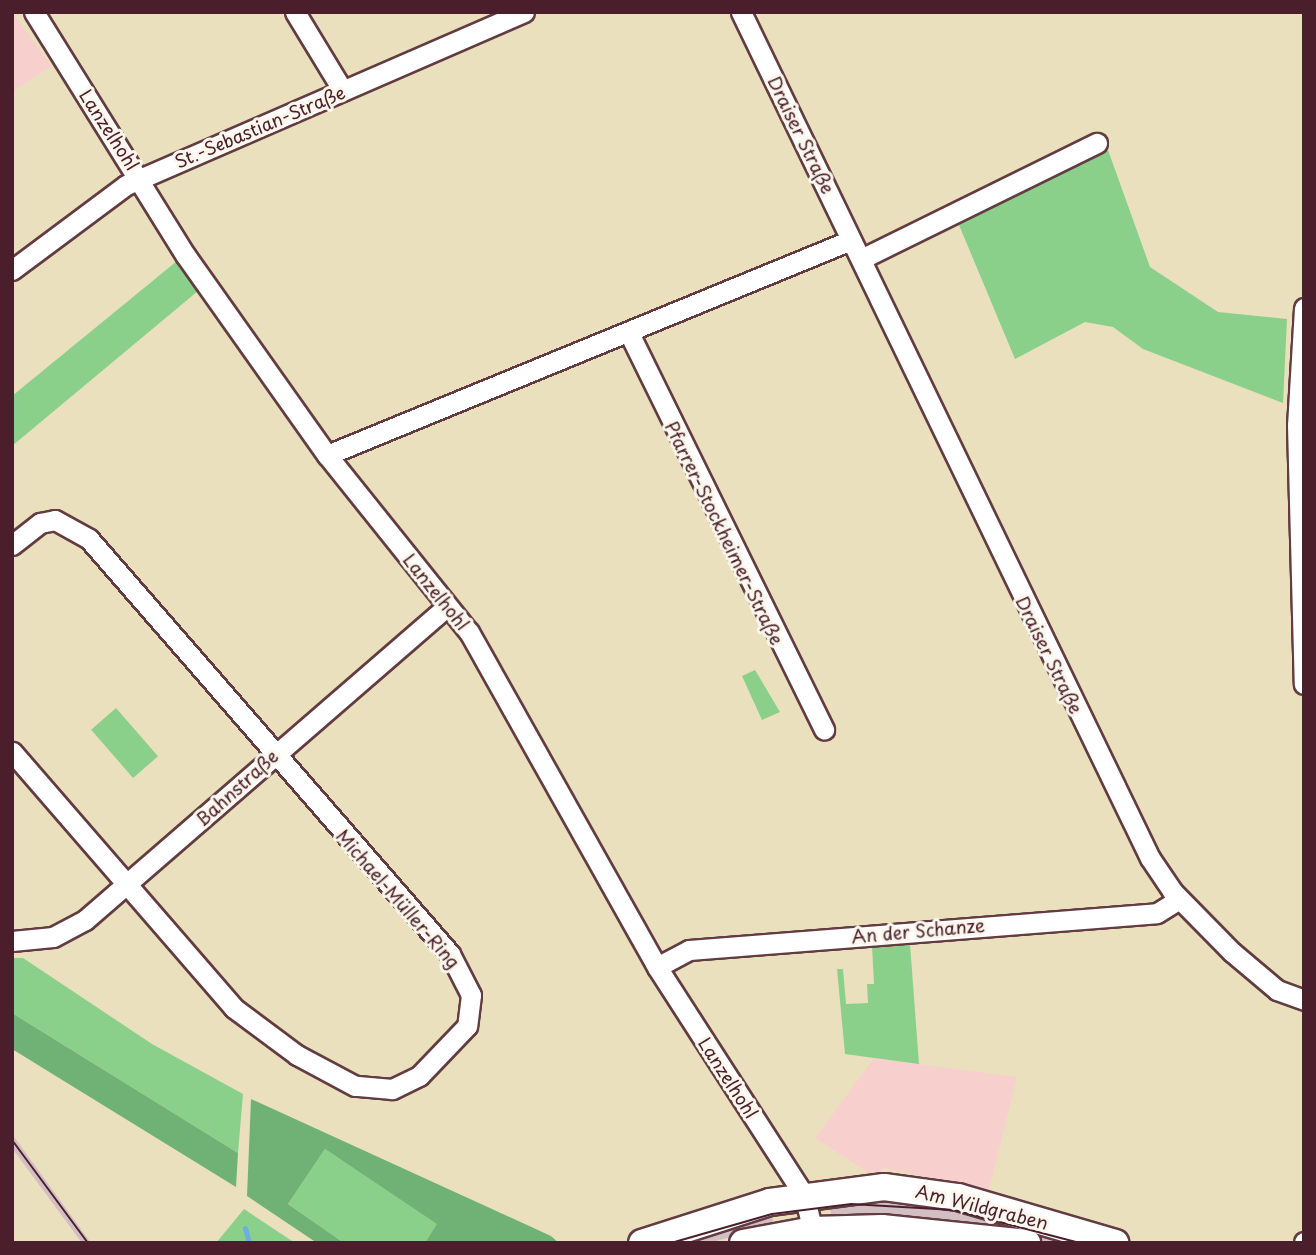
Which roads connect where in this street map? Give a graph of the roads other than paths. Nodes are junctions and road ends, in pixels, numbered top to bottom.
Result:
1 (34, 12) edge
2 (295, 12) edge
3 (741, 12) edge
4 (520, 13) edge
5 (343, 92) junction
6 (1097, 143) dead end
7 (140, 178) junction
8 (852, 240) junction
9 (861, 258) junction
10 (12, 270) edge
11 (1304, 307) edge
12 (629, 332) junction
13 (327, 454) junction
14 (12, 545) edge
15 (447, 606) junction
16 (1304, 684) edge
17 (824, 730) dead end
18 (12, 752) edge
19 (273, 756) junction
20 (130, 884) junction
21 (1179, 899) junction
22 (12, 941) edge
23 (657, 967) junction
24 (1304, 1000) edge
25 (804, 1195) junction
26 (813, 1230) junction
27 (642, 1243) edge
28 (743, 1243) edge
29 (1027, 1243) edge
30 (1115, 1243) edge

1 - 7 street, Lanzelhohl
2 - 5 street
3 - 8 street, Draiser Straße
4 - 5 street, St.-Sebastian-Straße
5 - 7 street, St.-Sebastian-Straße
6 - 9 street
7 - 10 street, St.-Sebastian-Straße
7 - 13 street, Lanzelhohl
8 - 9 street, Draiser Straße
8 - 12 street
9 - 21 street, Draiser Straße
11 - 16 street
12 - 13 street
12 - 17 street, Pfarrer-Stockheimer-Straße
13 - 15 street, Lanzelhohl
14 - 19 street, Michael-Müller-Ring
15 - 19 street, Bahnstraße
15 - 23 street, Lanzelhohl
18 - 20 street, Michael-Müller-Ring
19 - 20 street, Bahnstraße
19 - 20 street, Michael-Müller-Ring
20 - 22 street, Bahnstraße
21 - 23 street, An der Schanze
21 - 24 street, Draiser Straße
23 - 25 street, Lanzelhohl
25 - 26 street
25 - 27 street, Am Wildgraben
25 - 30 street, Am Wildgraben
26 - 28 street, Am Wildgraben
26 - 29 street, Am Wildgraben

